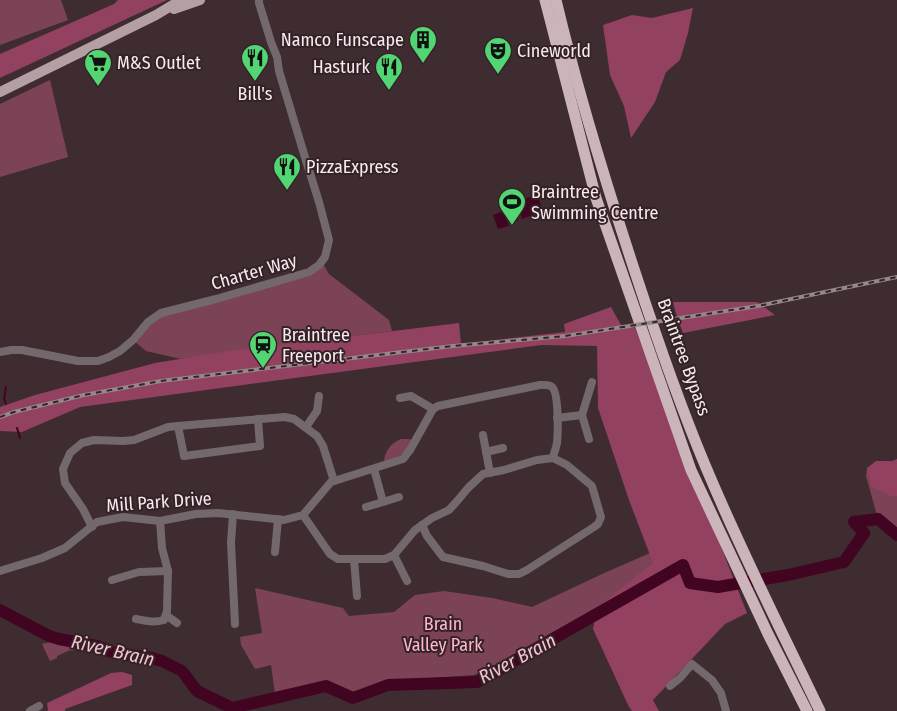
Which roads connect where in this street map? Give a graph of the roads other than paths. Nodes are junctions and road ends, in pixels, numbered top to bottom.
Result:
1 (181, 0) edge
2 (200, 0) edge
3 (544, 0) edge
4 (556, 0) edge
5 (258, 1) edge
6 (156, 15) junction
7 (0, 92) edge
8 (0, 352) edge
9 (592, 382) dead end
10 (319, 396) dead end
11 (400, 398) dead end
12 (433, 409) junction
13 (582, 415) junction
14 (557, 418) junction
15 (258, 419) junction
16 (178, 426) junction
17 (306, 427) junction
18 (483, 435) dead end
19 (589, 439) dead end
20 (503, 448) dead end
21 (486, 452) junction
22 (553, 458) junction
23 (374, 469) junction
24 (490, 473) junction
25 (334, 481) junction
26 (399, 497) dead end
27 (383, 502) junction
28 (366, 507) dead end
29 (233, 514) junction
30 (303, 515) junction
31 (278, 519) junction
32 (160, 521) junction
33 (422, 525) junction
34 (92, 527) junction
35 (275, 552) dead end
36 (394, 555) junction
37 (354, 559) junction
38 (0, 571) edge
39 (168, 571) junction
40 (112, 580) dead end
41 (407, 581) dead end
42 (357, 596) dead end
43 (166, 615) junction
44 (136, 619) dead end
45 (177, 623) dead end
46 (235, 624) dead end
47 (670, 686) dead end
48 (40, 706) dead end
49 (30, 711) edge
50 (726, 711) edge
51 (807, 711) edge
52 (820, 711) edge

1 - 6 main road
2 - 6 main road
3 - 51 highway, Braintree Bypass
4 - 52 highway, Braintree Bypass
5 - 8 street, Charter Way
6 - 7 main road
9 - 13 street
10 - 17 street
11 - 12 street
12 - 14 street
12 - 23 street
13 - 14 street
13 - 19 street
14 - 22 street
15 - 16 street
15 - 16 street
15 - 17 street
16 - 34 street
17 - 25 street
18 - 21 street
20 - 21 street
21 - 24 street
22 - 24 street
22 - 33 street
23 - 25 street
23 - 27 street
24 - 33 street
25 - 30 street
26 - 27 street
27 - 28 street
29 - 31 street, Mill Park Drive
29 - 32 street, Mill Park Drive
29 - 46 street
30 - 31 street, Mill Park Drive
30 - 37 street
31 - 35 street
32 - 34 street, Mill Park Drive
32 - 39 street
33 - 36 street
34 - 38 street, Mill Park Drive
36 - 37 street
36 - 41 street
37 - 42 street
39 - 40 street
39 - 43 street
43 - 44 street
43 - 45 street
47 - 50 street
48 - 49 street

